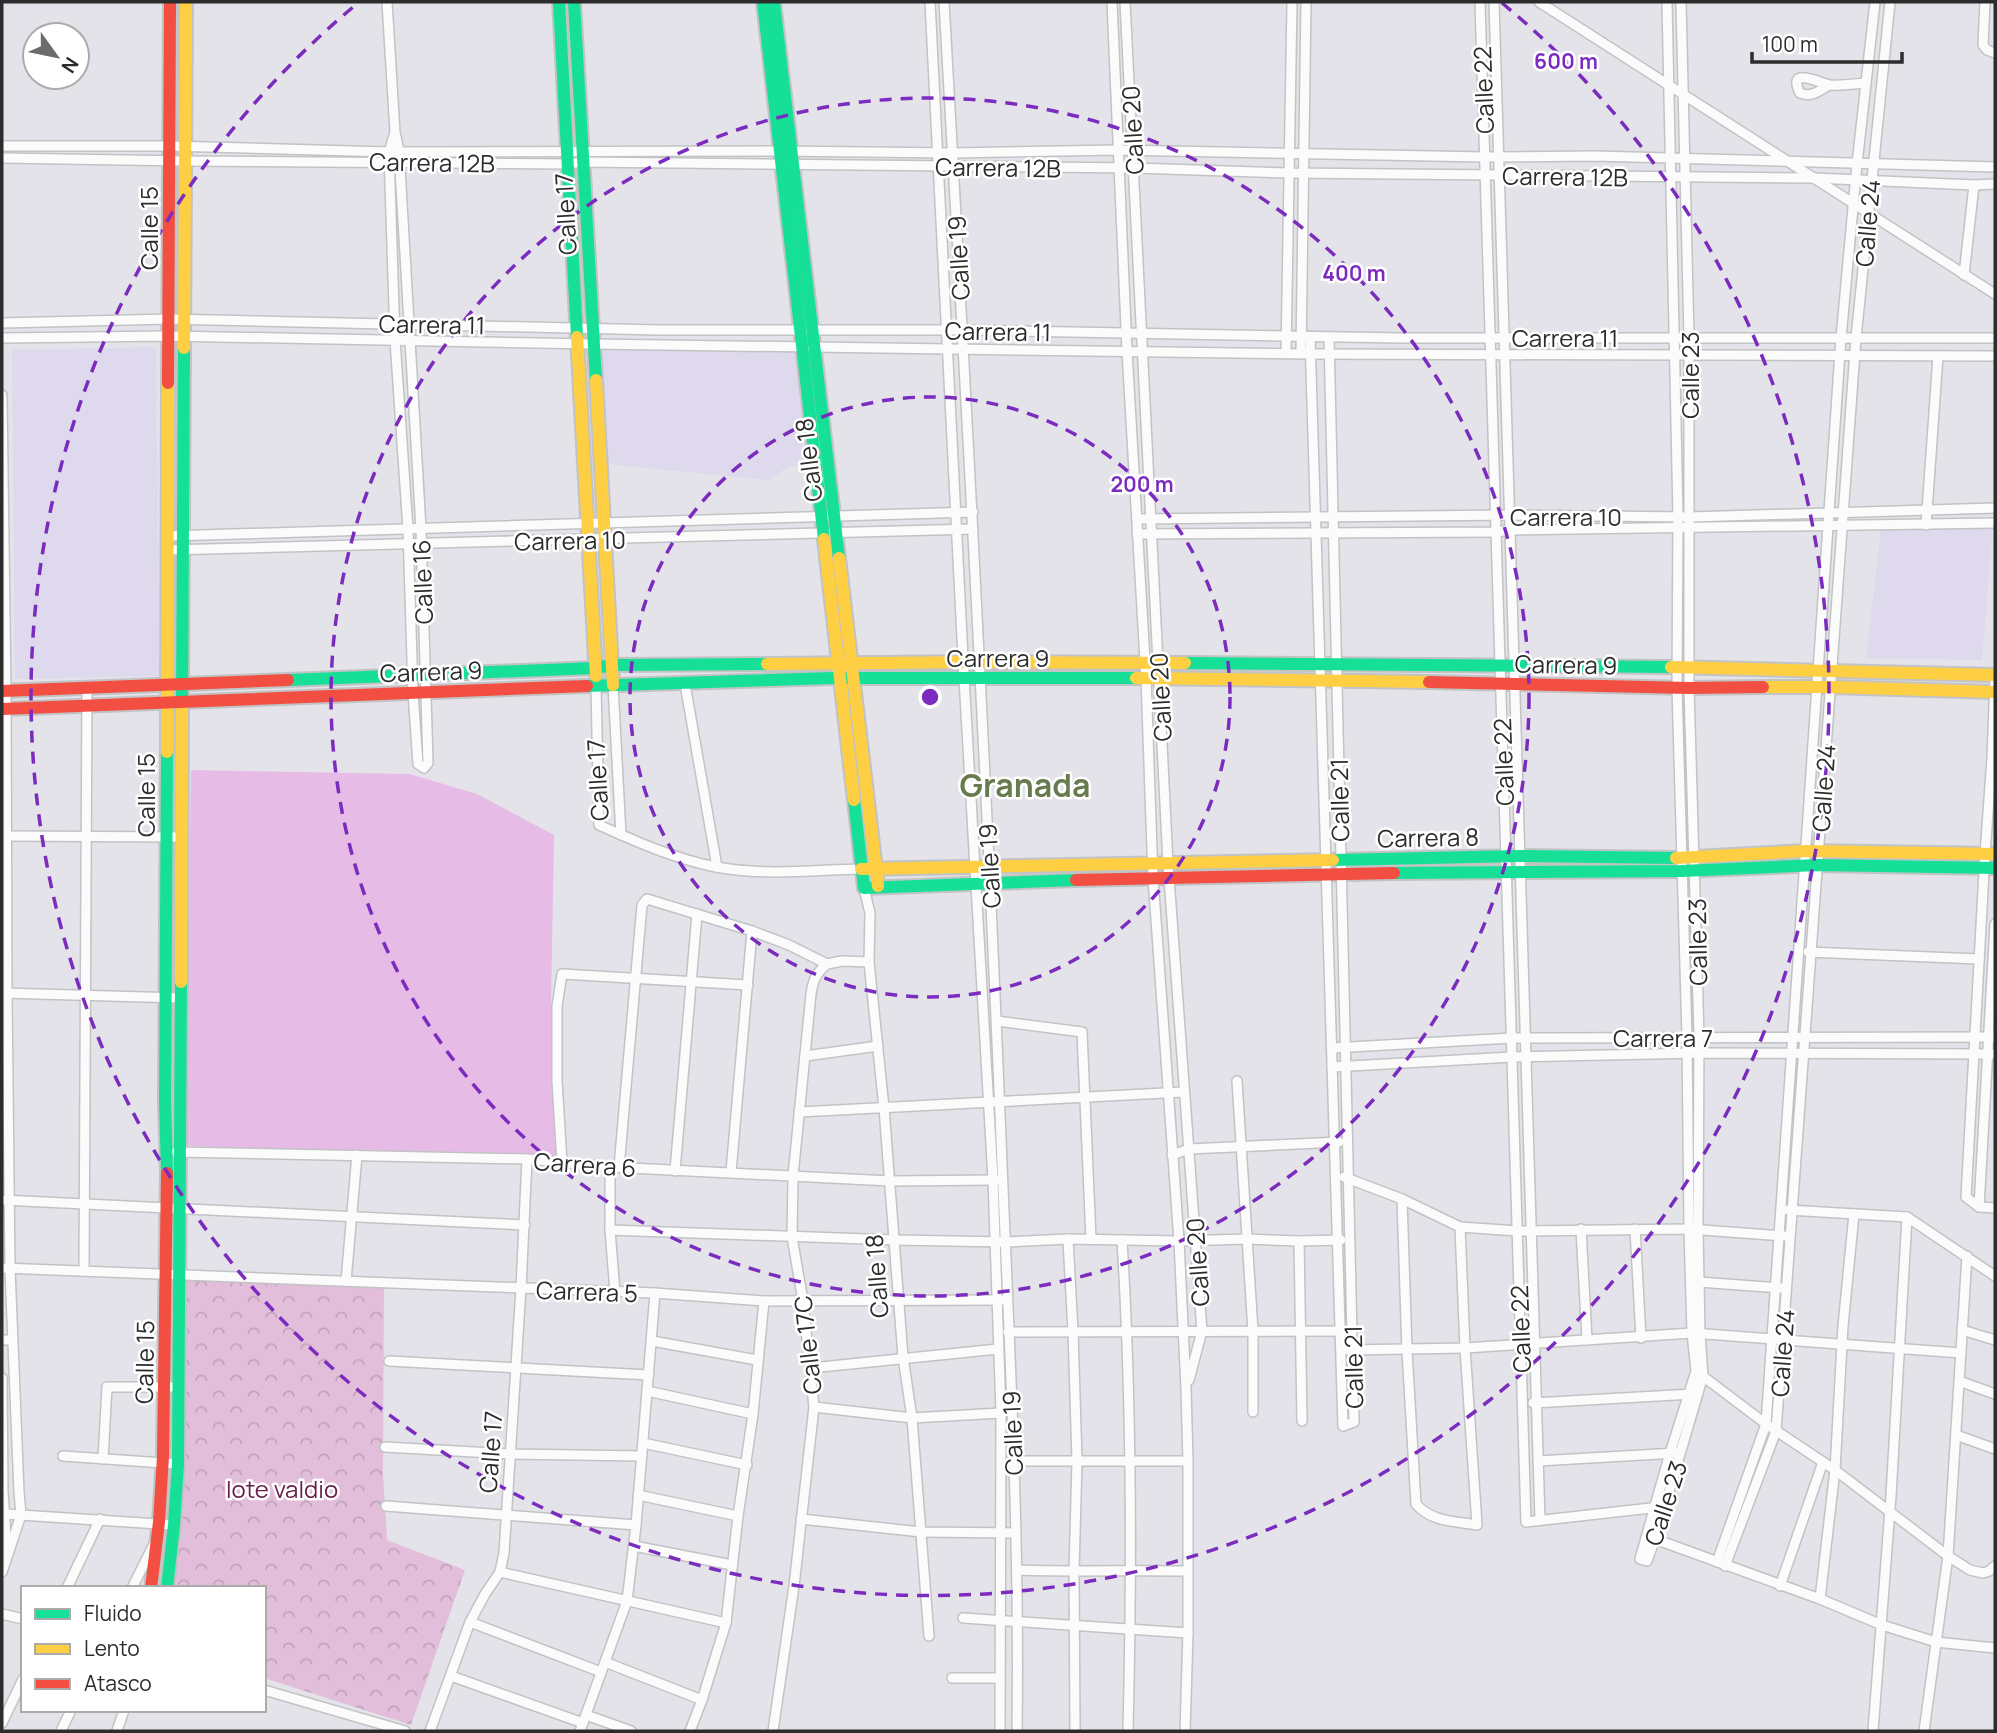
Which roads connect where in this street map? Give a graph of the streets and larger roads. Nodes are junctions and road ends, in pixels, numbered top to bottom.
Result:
1 (170, 2) edge
2 (186, 2) edge
3 (387, 2) edge
4 (559, 2) edge
5 (574, 2) edge
6 (763, 2) edge
7 (774, 2) edge
8 (930, 2) edge
9 (944, 2) edge
10 (1112, 2) edge
11 (1125, 2) edge
12 (1292, 2) edge
13 (1306, 2) edge
14 (1480, 2) edge
15 (1494, 2) edge
16 (1539, 2) edge
17 (1667, 2) edge
18 (1681, 2) edge
19 (1875, 2) edge
20 (1890, 2) edge
21 (1985, 2) edge
22 (1995, 53) edge
23 (948, 83) junction
24 (1866, 83) junction
25 (935, 85) junction
26 (1669, 85) junction
27 (1829, 85) dead end
28 (1684, 93) junction
29 (2, 146) edge
30 (169, 146) junction
31 (185, 147) junction
32 (1118, 150) junction
33 (1133, 151) junction
34 (938, 152) junction
35 (952, 153) junction
36 (1304, 153) junction
37 (1289, 154) junction
38 (583, 156) junction
39 (1499, 156) junction
40 (1595, 156) junction
41 (394, 157) junction
42 (1485, 157) junction
43 (2, 158) edge
44 (568, 158) junction
45 (787, 158) junction
46 (1685, 158) junction
47 (1670, 159) junction
48 (169, 161) junction
49 (185, 161) junction
50 (1790, 163) junction
51 (1857, 163) junction
52 (1873, 164) junction
53 (939, 166) junction
54 (953, 166) junction
55 (1995, 167) edge
56 (1134, 168) junction
57 (1119, 169) junction
58 (1289, 173) junction
59 (1303, 173) junction
60 (1485, 174) junction
61 (1499, 175) junction
62 (1594, 176) junction
63 (1686, 176) junction
64 (1671, 177) junction
65 (1814, 178) junction
66 (1856, 180) junction
67 (1872, 180) junction
68 (1995, 184) edge
69 (1974, 185) junction
70 (1854, 203) junction
71 (956, 211) junction
72 (941, 213) junction
73 (1868, 213) junction
74 (1965, 275) junction
75 (1995, 294) edge
76 (169, 319) junction
77 (184, 319) junction
78 (2, 323) edge
79 (395, 324) junction
80 (410, 324) junction
81 (577, 327) junction
82 (592, 327) junction
83 (659, 330) junction
84 (806, 330) junction
85 (947, 330) junction
86 (962, 330) junction
87 (1127, 333) junction
88 (1143, 333) junction
89 (1254, 335) junction
90 (1286, 335) junction
91 (168, 336) junction
92 (184, 336) junction
93 (1306, 336) junction
94 (1329, 337) junction
95 (1490, 337) junction
96 (1504, 337) junction
97 (1674, 337) junction
98 (1689, 337) junction
99 (2, 338) edge
100 (1841, 338) junction
101 (1856, 338) junction
102 (1995, 338) edge
103 (395, 340) junction
104 (411, 341) junction
105 (577, 344) junction
106 (593, 344) junction
107 (659, 345) junction
108 (802, 346) junction
109 (815, 347) junction
110 (948, 349) junction
111 (963, 349) junction
112 (1127, 351) junction
113 (1143, 351) junction
114 (1254, 352) junction
115 (1286, 353) junction
116 (1306, 353) junction
117 (1329, 354) junction
118 (1491, 355) junction
119 (1505, 355) junction
120 (1674, 355) junction
121 (1688, 355) junction
122 (1840, 356) junction
123 (1855, 356) junction
124 (1938, 356) junction
125 (1995, 356) edge
126 (2, 395) edge
127 (3, 506) edge
128 (1995, 508) edge
129 (1927, 511) junction
130 (973, 512) junction
131 (1829, 512) junction
132 (1843, 512) junction
133 (956, 513) junction
134 (900, 514) junction
135 (835, 516) junction
136 (1496, 516) junction
137 (1510, 516) junction
138 (821, 517) junction
139 (1678, 517) junction
140 (1690, 517) junction
141 (1315, 518) junction
142 (1333, 518) junction
143 (1137, 519) junction
144 (1152, 519) junction
145 (603, 523) junction
146 (1995, 523) edge
147 (587, 524) junction
148 (1926, 525) junction
149 (1828, 526) junction
150 (1842, 526) junction
151 (408, 529) junction
152 (421, 529) junction
153 (957, 529) junction
154 (973, 529) junction
155 (1678, 529) junction
156 (1689, 529) junction
157 (1510, 530) junction
158 (899, 531) junction
159 (1153, 532) junction
160 (1496, 532) junction
161 (823, 533) junction
162 (837, 533) junction
163 (1333, 533) junction
164 (1137, 534) junction
165 (1316, 534) junction
166 (167, 536) junction
167 (183, 536) junction
168 (588, 539) junction
169 (604, 539) junction
170 (409, 544) junction
171 (422, 544) junction
172 (167, 550) junction
173 (183, 550) junction
174 (837, 662) junction
175 (853, 662) junction
176 (963, 662) junction
177 (979, 662) junction
178 (1145, 664) junction
179 (612, 665) junction
180 (1159, 665) junction
181 (1320, 665) junction
182 (1336, 666) junction
183 (1500, 666) junction
184 (1514, 666) junction
185 (1683, 667) junction
186 (595, 668) junction
187 (1825, 671) junction
188 (419, 675) junction
189 (839, 678) junction
190 (854, 678) junction
191 (964, 678) junction
192 (980, 678) junction
193 (1146, 678) junction
194 (1160, 678) junction
195 (1337, 680) junction
196 (1320, 681) junction
197 (182, 684) junction
198 (685, 684) junction
199 (1501, 684) junction
200 (167, 685) junction
201 (613, 685) junction
202 (1515, 685) junction
203 (1995, 685) edge
204 (596, 686) junction
205 (87, 688) junction
206 (1683, 688) junction
207 (1824, 688) junction
208 (4, 691) edge
209 (419, 693) junction
210 (167, 702) junction
211 (182, 702) junction
212 (87, 705) junction
213 (4, 708) edge
214 (1994, 758) edge
215 (621, 835) junction
216 (4, 836) edge
217 (86, 837) junction
218 (166, 837) junction
219 (181, 838) junction
220 (1812, 851) junction
221 (1520, 856) junction
222 (1506, 857) junction
223 (1685, 861) junction
224 (1990, 861) edge
225 (1811, 865) junction
226 (717, 867) junction
227 (974, 867) junction
228 (989, 867) junction
229 (1326, 867) junction
230 (1341, 867) junction
231 (876, 868) junction
232 (862, 869) junction
233 (1169, 870) junction
234 (1695, 870) junction
235 (1153, 871) junction
236 (1520, 872) junction
237 (1507, 873) junction
238 (989, 882) junction
239 (975, 883) junction
240 (878, 886) junction
241 (864, 888) junction
242 (870, 913) junction
243 (697, 914) junction
244 (1995, 924) edge
245 (751, 931) junction
246 (1799, 951) junction
247 (1811, 952) junction
248 (1979, 959) junction
249 (869, 962) junction
250 (827, 964) junction
251 (636, 979) junction
252 (691, 982) junction
253 (748, 985) junction
254 (4, 993) edge
255 (85, 996) junction
256 (165, 998) junction
257 (180, 998) junction
258 (997, 1017) junction
259 (1699, 1036) junction
260 (1805, 1036) junction
261 (1525, 1037) junction
262 (1687, 1037) junction
263 (1793, 1037) junction
264 (1992, 1037) edge
265 (1512, 1038) junction
266 (1975, 1038) junction
267 (984, 1042) junction
268 (997, 1042) junction
269 (878, 1046) junction
270 (1332, 1048) junction
271 (1345, 1048) junction
272 (1698, 1053) junction
273 (1974, 1053) junction
274 (1687, 1054) junction
275 (1792, 1054) junction
276 (1804, 1054) junction
277 (1992, 1054) edge
278 (805, 1056) junction
279 (1512, 1057) junction
280 (1526, 1057) junction
281 (1346, 1067) junction
282 (1332, 1068) junction
283 (1237, 1081) dead end
284 (1184, 1092) junction
285 (1168, 1093) junction
286 (1086, 1098) junction
287 (988, 1103) junction
288 (999, 1103) junction
289 (884, 1108) junction
290 (799, 1112) junction
291 (1334, 1142) junction
292 (1347, 1144) junction
293 (1242, 1147) junction
294 (1189, 1149) junction
295 (174, 1152) junction
296 (357, 1155) junction
297 (1172, 1155) junction
298 (527, 1159) junction
299 (562, 1163) junction
300 (614, 1167) junction
301 (675, 1171) junction
302 (731, 1172) junction
303 (793, 1176) junction
304 (1335, 1177) junction
305 (1348, 1177) junction
306 (998, 1180) junction
307 (890, 1181) junction
308 (1402, 1199) junction
309 (6, 1201) edge
310 (85, 1205) junction
311 (1979, 1207) junction
312 (1995, 1208) edge
313 (174, 1210) junction
314 (1781, 1210) junction
315 (1792, 1210) junction
316 (1854, 1214) junction
317 (352, 1217) junction
318 (1907, 1217) junction
319 (525, 1225) junction
320 (1460, 1227) junction
321 (1581, 1229) junction
322 (1635, 1229) junction
323 (1693, 1229) junction
324 (610, 1230) junction
325 (1531, 1230) junction
326 (1517, 1231) junction
327 (1779, 1235) junction
328 (1790, 1236) junction
329 (793, 1237) junction
330 (1068, 1239) junction
331 (1091, 1239) junction
332 (1247, 1239) junction
333 (895, 1240) junction
334 (1122, 1240) junction
335 (1195, 1240) junction
336 (1337, 1240) junction
337 (1350, 1240) junction
338 (1000, 1241) junction
339 (1179, 1241) junction
340 (1299, 1241) junction
341 (1967, 1256) junction
342 (6, 1268) edge
343 (84, 1271) junction
344 (173, 1275) junction
345 (1995, 1276) edge
346 (346, 1281) junction
347 (1699, 1282) junction
348 (521, 1288) junction
349 (1776, 1288) junction
350 (1786, 1289) junction
351 (615, 1292) junction
352 (655, 1293) junction
353 (899, 1300) junction
354 (997, 1300) junction
355 (1008, 1300) junction
356 (764, 1301) junction
357 (803, 1301) junction
358 (1962, 1330) junction
359 (1182, 1331) junction
360 (1202, 1331) junction
361 (1253, 1331) junction
362 (1301, 1331) junction
363 (1340, 1331) junction
364 (1352, 1331) junction
365 (1008, 1332) junction
366 (1073, 1332) junction
367 (1128, 1332) junction
368 (1696, 1334) junction
369 (1642, 1338) junction
370 (1772, 1339) junction
371 (2, 1340) edge
372 (13, 1340) junction
373 (1587, 1340) junction
374 (1783, 1340) junction
375 (1995, 1340) edge
376 (652, 1341) junction
377 (1535, 1344) junction
378 (1521, 1345) junction
379 (1843, 1345) junction
380 (1465, 1348) junction
381 (998, 1349) junction
382 (1900, 1349) junction
383 (1352, 1350) junction
384 (1407, 1350) junction
385 (1341, 1351) junction
386 (1961, 1353) junction
387 (903, 1357) junction
388 (757, 1360) junction
389 (389, 1361) dead end
390 (811, 1368) junction
391 (517, 1369) junction
392 (1700, 1374) junction
393 (649, 1375) junction
394 (2, 1378) edge
395 (1959, 1381) junction
396 (172, 1387) junction
397 (1186, 1389) junction
398 (647, 1391) junction
399 (1694, 1394) junction
400 (1995, 1394) edge
401 (1536, 1403) junction
402 (1523, 1404) junction
403 (814, 1407) junction
404 (1253, 1412) dead end
405 (1001, 1413) junction
406 (753, 1414) junction
407 (912, 1418) junction
408 (1302, 1421) dead end
409 (1766, 1424) junction
410 (1776, 1431) junction
411 (1956, 1435) junction
412 (643, 1443) junction
413 (385, 1447) dead end
414 (1995, 1449) edge
415 (1670, 1453) junction
416 (1681, 1453) junction
417 (510, 1454) junction
418 (63, 1456) dead end
419 (642, 1456) junction
420 (103, 1459) junction
421 (1013, 1461) junction
422 (1077, 1461) junction
423 (1129, 1461) junction
424 (1188, 1461) junction
425 (1538, 1461) junction
426 (1823, 1462) junction
427 (162, 1463) junction
428 (178, 1464) junction
429 (747, 1465) junction
430 (1835, 1470) junction
431 (2, 1492) edge
432 (19, 1492) junction
433 (638, 1495) junction
434 (386, 1506) dead end
435 (1660, 1507) junction
436 (1888, 1510) junction
437 (5, 1514) junction
438 (21, 1515) junction
439 (507, 1515) junction
440 (738, 1516) junction
441 (100, 1519) junction
442 (801, 1519) junction
443 (1540, 1520) junction
444 (174, 1525) junction
445 (636, 1525) junction
446 (159, 1529) junction
447 (921, 1532) junction
448 (1000, 1533) junction
449 (1016, 1533) junction
450 (634, 1546) junction
451 (1948, 1556) junction
452 (8, 1558) junction
453 (1721, 1564) junction
454 (732, 1565) junction
455 (1995, 1566) edge
456 (1018, 1570) junction
457 (1130, 1570) junction
458 (1187, 1571) junction
459 (2, 1572) edge
460 (500, 1572) junction
461 (1074, 1572) junction
462 (68, 1586) edge
463 (133, 1586) edge
464 (151, 1586) edge
465 (167, 1586) edge
466 (1780, 1586) junction
467 (1820, 1600) junction
468 (627, 1601) junction
469 (2, 1614) edge
470 (21, 1619) edge
471 (962, 1619) dead end
472 (1000, 1621) junction
473 (470, 1622) junction
474 (1019, 1622) junction
475 (726, 1623) junction
476 (1882, 1625) junction
477 (1075, 1626) junction
478 (1131, 1629) junction
479 (1188, 1633) junction
480 (929, 1636) dead end
481 (1936, 1642) junction
482 (1995, 1648) edge
483 (605, 1662) junction
484 (601, 1672) junction
485 (450, 1676) junction
486 (952, 1678) dead end
487 (1000, 1678) junction
488 (21, 1683) edge
489 (266, 1691) edge
490 (702, 1700) junction
491 (70, 1712) edge
492 (123, 1712) edge
493 (2, 1723) edge
494 (583, 1723) edge
495 (61, 1731) edge
496 (117, 1731) edge
497 (405, 1731) edge
498 (430, 1731) edge
499 (631, 1731) edge
500 (690, 1731) edge
501 (774, 1731) edge
502 (1000, 1731) edge
503 (1017, 1731) edge
504 (1074, 1731) edge
505 (1128, 1731) edge
506 (1185, 1731) edge
507 (1873, 1731) edge
508 (1924, 1731) edge

1 - 30 street, Calle 15
2 - 31 street, Calle 15
3 - 41 street, Calle 16
4 - 44 street, Calle 17
5 - 38 street, Calle 17
6 - 45 street, Calle 18
7 - 45 street, Calle 18
8 - 25 street, Calle 19
9 - 23 street, Calle 19
10 - 32 street, Calle 20
11 - 33 street, Calle 20
12 - 37 street
13 - 36 street, Calle 21
14 - 42 street, Calle 22
15 - 39 street, Calle 22
16 - 26 street
17 - 26 street, Calle 23
18 - 28 street, Calle 23
19 - 24 street, Calle 24
20 - 52 street, Calle 24
21 - 22 street
23 - 25 street
23 - 35 street, Calle 19
24 - 27 street
24 - 51 street, Calle 24
25 - 34 street, Calle 19
26 - 28 street
26 - 47 street, Calle 23
28 - 46 street, Calle 23
28 - 50 street
29 - 30 street, Carrera 12B
30 - 31 street, Carrera 12B
30 - 48 street, Calle 15
31 - 41 street, Carrera 12B
31 - 49 street, Calle 15
32 - 33 street, Carrera 12B
32 - 35 street, Carrera 12B
32 - 57 street, Calle 20
33 - 37 street, Carrera 12B
33 - 56 street, Calle 20
34 - 35 street, Carrera 12B
34 - 45 street, Carrera 12B
34 - 53 street, Calle 19
35 - 54 street, Calle 19
36 - 37 street, Carrera 12B
36 - 42 street, Carrera 12B
36 - 59 street, Calle 21
37 - 58 street
38 - 44 street, Carrera 12B
38 - 45 street, Carrera 12B
38 - 82 street, Calle 17
39 - 40 street, Carrera 12B
39 - 42 street, Carrera 12B
39 - 61 street, Calle 22
40 - 47 street, Carrera 12B
40 - 62 street
41 - 44 street, Carrera 12B
41 - 49 street, Carrera 12B
41 - 79 street, Calle 16
41 - 80 street, Calle 16
42 - 60 street, Calle 22
43 - 48 street, Carrera 12B
44 - 81 street, Calle 17
45 - 53 street, Carrera 12B
45 - 84 street, Calle 18
46 - 47 street, Carrera 12B
46 - 50 street, Carrera 12B
46 - 63 street, Calle 23
47 - 64 street, Calle 23
48 - 49 street, Carrera 12B
48 - 76 street, Calle 15
49 - 77 street, Calle 15
50 - 51 street, Carrera 12B
50 - 65 street
51 - 52 street, Carrera 12B
51 - 66 street, Calle 24
52 - 55 street, Carrera 12B
52 - 67 street, Calle 24
53 - 54 street, Carrera 12B
53 - 72 street, Calle 19
54 - 57 street, Carrera 12B
54 - 71 street, Calle 19
56 - 57 street, Carrera 12B
56 - 58 street, Carrera 12B
56 - 88 street, Calle 20
57 - 87 street, Calle 20
58 - 59 street, Carrera 12B
58 - 90 street
59 - 60 street, Carrera 12B
59 - 93 street, Calle 21
60 - 61 street, Carrera 12B
60 - 95 street, Calle 22
61 - 62 street, Carrera 12B
61 - 96 street, Calle 22
62 - 64 street, Carrera 12B
63 - 64 street, Carrera 12B
63 - 65 street, Carrera 12B
63 - 98 street, Calle 23
64 - 97 street, Calle 23
65 - 66 street, Carrera 12B
65 - 70 street
66 - 67 street, Carrera 12B
66 - 70 street, Calle 24
67 - 69 street, Carrera 12B
67 - 73 street, Calle 24
68 - 69 street, Carrera 12B
69 - 74 street
70 - 73 street
70 - 100 street, Calle 24
71 - 72 street
71 - 86 street, Calle 19
72 - 85 street, Calle 19
73 - 74 street
73 - 101 street, Calle 24
74 - 75 street
76 - 77 street, Carrera 11
76 - 78 street, Carrera 11
76 - 91 street, Calle 15
77 - 79 street, Carrera 11
77 - 92 street, Calle 15
79 - 80 street, Carrera 11
79 - 103 street, Calle 16
80 - 81 street, Carrera 11
80 - 104 street, Calle 16
81 - 82 street, Carrera 11
81 - 105 street, Calle 17
82 - 83 street, Carrera 11
82 - 106 street, Calle 17
83 - 84 street, Carrera 11
83 - 107 street
84 - 85 street, Carrera 11
84 - 108 street, Calle 18
84 - 109 street, Calle 18
85 - 86 street, Carrera 11
85 - 110 street, Calle 19
86 - 87 street, Carrera 11
86 - 111 street, Calle 19
87 - 88 street, Carrera 11
87 - 112 street, Calle 20
88 - 89 street, Carrera 11
88 - 113 street, Calle 20
89 - 90 street, Carrera 11
89 - 114 street
90 - 93 street, Carrera 11
90 - 115 street
91 - 92 street, Carrera 11
91 - 99 street, Carrera 11
91 - 166 street, Calle 15
92 - 103 street, Carrera 11
92 - 167 street, Calle 15
93 - 94 street, Carrera 11
93 - 116 street, Calle 21
94 - 95 street, Carrera 11
94 - 117 street, Calle 21
95 - 96 street, Carrera 11
95 - 118 street, Calle 22
96 - 97 street, Carrera 11
96 - 119 street, Calle 22
97 - 98 street, Carrera 11
97 - 120 street, Calle 23
98 - 100 street, Carrera 11
98 - 121 street, Calle 23
100 - 101 street, Carrera 11
100 - 122 street, Calle 24
101 - 102 street, Carrera 11
101 - 123 street, Calle 24
103 - 104 street, Carrera 11
103 - 151 street, Calle 16
104 - 105 street, Carrera 11
104 - 152 street, Calle 16
105 - 106 street, Carrera 11
105 - 147 street, Calle 17
106 - 107 street, Carrera 11
106 - 145 street, Calle 17
107 - 108 street, Carrera 11
108 - 109 street, Carrera 11
108 - 138 street, Calle 18
109 - 110 street, Carrera 11
109 - 135 street, Calle 18
110 - 111 street, Carrera 11
110 - 133 street, Calle 19
111 - 112 street, Carrera 11
111 - 130 street, Calle 19
112 - 113 street, Carrera 11
112 - 143 street, Calle 20
113 - 114 street, Carrera 11
113 - 144 street, Calle 20
114 - 115 street, Carrera 11
115 - 116 street, Carrera 11
116 - 117 street, Carrera 11
116 - 141 street, Calle 21
117 - 118 street, Carrera 11
117 - 142 street, Calle 21
118 - 119 street, Carrera 11
118 - 136 street, Calle 22
119 - 120 street, Carrera 11
119 - 137 street, Calle 22
120 - 121 street, Carrera 11
120 - 139 street, Calle 23
121 - 122 street, Carrera 11
121 - 140 street, Calle 23
122 - 123 street, Carrera 11
122 - 131 street, Calle 24
123 - 124 street, Carrera 11
123 - 132 street, Calle 24
124 - 125 street, Carrera 11
124 - 129 street
126 - 127 street
127 - 208 street
128 - 129 street, Carrera 10
129 - 132 street, Carrera 10
129 - 148 street
130 - 133 street, Carrera 10
130 - 154 street, Calle 19
131 - 132 street, Carrera 10
131 - 140 street, Carrera 10
131 - 149 street, Calle 24
132 - 150 street, Calle 24
133 - 134 street, Carrera 10
133 - 153 street, Calle 19
134 - 135 street, Carrera 10
134 - 158 street
135 - 138 street, Carrera 10
135 - 162 street, Calle 18
136 - 137 street, Carrera 10
136 - 142 street, Carrera 10
136 - 160 street, Calle 22
137 - 139 street, Carrera 10
137 - 157 street, Calle 22
138 - 145 street, Carrera 10
138 - 161 street, Calle 18
139 - 140 street, Carrera 10
139 - 155 street, Calle 23
140 - 156 street, Calle 23
141 - 142 street, Carrera 10
141 - 144 street, Carrera 10
141 - 165 street, Calle 21
142 - 163 street, Calle 21
143 - 144 street, Carrera 10
143 - 164 street, Calle 20
144 - 159 street, Calle 20
145 - 147 street, Carrera 10
145 - 169 street, Calle 17
146 - 148 street, Carrera 10
147 - 152 street, Carrera 10
147 - 168 street, Calle 17
148 - 150 street, Carrera 10
149 - 150 street, Carrera 10
149 - 156 street, Carrera 10
149 - 187 street, Calle 24
150 - 187 street, Calle 24
151 - 152 street, Carrera 10
151 - 167 street, Carrera 10
151 - 170 street, Calle 16
152 - 171 street, Calle 16
153 - 154 street, Carrera 10
153 - 158 street, Carrera 10
153 - 176 street, Calle 19
154 - 177 street, Calle 19
155 - 156 street, Carrera 10
155 - 157 street, Carrera 10
155 - 185 street, Calle 23
156 - 185 street, Calle 23
157 - 160 street, Carrera 10
157 - 184 street, Calle 22
158 - 162 street, Carrera 10
159 - 164 street, Carrera 10
159 - 165 street, Carrera 10
159 - 180 street, Calle 20
160 - 163 street, Carrera 10
160 - 183 street, Calle 22
161 - 162 street, Carrera 10
161 - 169 street, Carrera 10
161 - 174 street, Calle 18
162 - 175 street, Calle 18
163 - 165 street, Carrera 10
163 - 182 street, Calle 21
164 - 178 street, Calle 20
165 - 181 street, Calle 21
166 - 167 street, Carrera 10
166 - 172 street, Calle 15
167 - 173 street, Calle 15
168 - 169 street, Carrera 10
168 - 171 street, Carrera 10
168 - 186 street, Calle 17
169 - 179 street, Calle 17
170 - 171 street, Carrera 10
170 - 173 street, Carrera 10
170 - 188 street, Calle 16
171 - 188 street, Calle 16
172 - 173 street, Carrera 10
172 - 200 street, Calle 15
173 - 197 street, Calle 15
174 - 175 street, Carrera 9
174 - 179 street, Carrera 9
174 - 189 street, Calle 18
175 - 176 street, Carrera 9
175 - 190 street, Calle 18
176 - 177 street, Carrera 9
176 - 191 street, Calle 19
177 - 178 street, Carrera 9
177 - 192 street, Calle 19
178 - 180 street, Carrera 9
178 - 193 street, Calle 20
179 - 186 street, Carrera 9
179 - 201 street, Calle 17
180 - 181 street, Carrera 9
180 - 194 street, Calle 20
181 - 182 street, Carrera 9
181 - 196 street, Calle 21
182 - 183 street, Carrera 9
182 - 195 street, Calle 21
183 - 184 street, Carrera 9
183 - 199 street, Calle 22
184 - 185 street, Carrera 9
184 - 202 street, Calle 22
185 - 187 street, Carrera 9
185 - 206 street, Calle 23
186 - 188 street, Carrera 9
186 - 204 street, Calle 17
187 - 203 street, Carrera 9
187 - 207 street, Calle 24
188 - 197 street, Carrera 9
188 - 209 street, Calle 16
189 - 190 street, Carrera 9
189 - 198 street, Carrera 9
189 - 232 street, Calle 18
190 - 191 street, Carrera 9
190 - 231 street, Calle 18
191 - 192 street, Carrera 9
191 - 227 street, Calle 19
192 - 193 street, Carrera 9
192 - 228 street, Calle 19
193 - 194 street, Carrera 9
193 - 235 street, Calle 20
194 - 196 street, Carrera 9
194 - 233 street, Calle 20
195 - 196 street, Carrera 9
195 - 199 street, Carrera 9
195 - 230 street, Calle 21
196 - 229 street, Calle 21
197 - 200 street, Carrera 9
197 - 211 street, Calle 15
198 - 201 street, Carrera 9
198 - 226 street
199 - 202 street, Carrera 9
199 - 222 street, Calle 22
200 - 205 street, Carrera 9
200 - 210 street, Calle 15
201 - 204 street, Carrera 9
201 - 215 street, Calle 17
202 - 206 street, Carrera 9
202 - 221 street, Calle 22
203 - 207 street, Carrera 9
203 - 214 street
204 - 209 street, Carrera 9
204 - 215 street, Calle 17
205 - 208 street, Carrera 9
205 - 212 street
206 - 207 street, Carrera 9
206 - 223 street, Calle 23
207 - 220 street, Calle 24
208 - 213 street
209 - 209 street, Calle 16
209 - 211 street, Carrera 9
210 - 211 street, Carrera 9
210 - 212 street, Carrera 9
210 - 218 street, Calle 15
211 - 219 street, Calle 15
212 - 213 street, Carrera 9
212 - 217 street
213 - 216 street
214 - 224 street
215 - 226 street
216 - 217 street
216 - 254 street
217 - 218 street
217 - 255 street
218 - 219 street
218 - 256 street, Calle 15
219 - 257 street, Calle 15
220 - 223 street, Carrera 8
220 - 224 street, Carrera 8
220 - 225 street, Calle 24
221 - 222 street, Carrera 8
221 - 223 street, Carrera 8
221 - 236 street, Calle 22
222 - 230 street, Carrera 8
222 - 237 street, Calle 22
223 - 234 street, Carrera 8
223 - 236 street, Carrera 8
223 - 262 street, Calle 23
224 - 225 street, Carrera 8
224 - 248 street
225 - 234 street, Carrera 8
225 - 246 street, Calle 24
225 - 247 street, Calle 24
226 - 232 street
227 - 228 street, Carrera 8
227 - 231 street, Carrera 8
227 - 239 street, Calle 19
228 - 235 street, Carrera 8
228 - 238 street, Calle 19
229 - 230 street, Carrera 8
229 - 233 street, Carrera 8
229 - 270 street, Calle 21
230 - 237 street, Carrera 8
230 - 271 street, Calle 21
231 - 232 street, Carrera 8
231 - 240 street, Calle 18
232 - 241 street, Calle 18
233 - 235 street, Carrera 8
233 - 284 street, Calle 20
234 - 259 street, Calle 23
235 - 238 street, Carrera 8
235 - 285 street, Calle 20
236 - 237 street, Carrera 8
236 - 261 street, Calle 22
237 - 265 street, Calle 22
238 - 239 street, Carrera 8
238 - 258 street, Calle 19
239 - 240 street, Carrera 8
239 - 267 street, Calle 19
240 - 241 street, Carrera 8
240 - 242 street, Calle 18
241 - 242 street, Calle 18
242 - 249 street, Calle 18
243 - 245 street
243 - 251 street
243 - 252 street
244 - 264 street
245 - 250 street
245 - 253 street
246 - 247 street
246 - 263 street, Calle 24
247 - 248 street
247 - 260 street, Calle 24
248 - 266 street
249 - 250 street
249 - 269 street, Calle 18
250 - 278 street, Calle 17C
251 - 252 street
251 - 299 street
251 - 300 street
252 - 253 street
252 - 301 street
253 - 302 street
254 - 255 street
254 - 309 street
255 - 256 street
255 - 310 street
256 - 257 street
256 - 295 street, Calle 15
257 - 295 street, Calle 15
258 - 268 street, Calle 19
258 - 286 street
259 - 262 street, Carrera 7
259 - 263 street, Carrera 7
259 - 272 street, Calle 23
260 - 263 street, Carrera 7
260 - 266 street, Carrera 7
260 - 276 street, Calle 24
261 - 262 street, Carrera 7
261 - 265 street, Carrera 7
261 - 280 street, Calle 22
262 - 274 street, Calle 23
263 - 275 street, Calle 24
264 - 266 street, Carrera 7
264 - 277 street
265 - 271 street, Carrera 7
265 - 279 street, Calle 22
266 - 273 street
267 - 268 street
267 - 287 street, Calle 19
268 - 288 street, Calle 19
269 - 278 street
269 - 289 street, Calle 18
270 - 271 street, Carrera 7
270 - 282 street, Calle 21
271 - 281 street, Calle 21
272 - 274 street, Carrera 7
272 - 275 street, Carrera 7
272 - 323 street, Calle 23
273 - 276 street, Carrera 7
273 - 277 street, Carrera 7
273 - 311 street
274 - 280 street, Carrera 7
274 - 323 street, Calle 23
275 - 276 street, Carrera 7
275 - 314 street, Calle 24
276 - 315 street, Calle 24
277 - 311 street
278 - 290 street, Calle 17C
279 - 280 street, Carrera 7
279 - 281 street, Carrera 7
279 - 326 street, Calle 22
280 - 325 street, Calle 22
281 - 282 street, Carrera 7
281 - 292 street, Calle 21
282 - 291 street, Calle 21
283 - 293 street
284 - 285 street
284 - 294 street, Calle 20
285 - 286 street
285 - 297 street, Calle 20
286 - 288 street
286 - 331 street
287 - 288 street
287 - 289 street
287 - 306 street, Calle 19
288 - 306 street, Calle 19
289 - 290 street
289 - 307 street, Calle 18
290 - 303 street, Calle 17C
291 - 292 street
291 - 293 street
291 - 304 street, Calle 21
292 - 305 street, Calle 21
293 - 294 street
293 - 332 street
294 - 297 street
294 - 335 street, Calle 20
295 - 296 street, Carrera 6
295 - 313 street, Calle 15
296 - 298 street, Carrera 6
296 - 317 street
297 - 339 street, Calle 20
298 - 299 street, Carrera 6
298 - 319 street, Calle 17
299 - 300 street, Carrera 6
300 - 301 street, Carrera 6
300 - 324 street
301 - 302 street, Carrera 6
302 - 303 street, Carrera 6
303 - 307 street, Carrera 6
303 - 329 street, Calle 17C
304 - 305 street
304 - 336 street, Calle 21
305 - 308 street
305 - 337 street, Calle 21
306 - 307 street, Carrera 6
306 - 338 street, Calle 19
307 - 333 street, Calle 18
308 - 320 street
308 - 384 street
309 - 310 street
309 - 342 street
310 - 313 street
310 - 343 street
311 - 312 street
313 - 317 street
313 - 344 street, Calle 15
314 - 315 street
314 - 327 street, Calle 24
315 - 316 street
315 - 328 street, Calle 24
316 - 318 street
316 - 379 street
317 - 319 street
317 - 346 street
318 - 341 street
318 - 382 street
319 - 348 street, Calle 17
320 - 326 street
320 - 380 street
321 - 322 street
321 - 325 street
321 - 373 street
322 - 323 street
322 - 369 street
323 - 327 street
323 - 347 street, Calle 23
323 - 368 street, Calle 23
324 - 329 street
324 - 351 street
325 - 326 street
325 - 377 street, Calle 22
326 - 378 street, Calle 22
327 - 328 street
327 - 349 street, Calle 24
328 - 350 street, Calle 24
329 - 333 street
329 - 357 street, Calle 17C
330 - 331 street
330 - 338 street
330 - 366 street
331 - 334 street
332 - 335 street
332 - 340 street
332 - 361 street
333 - 338 street
333 - 353 street, Calle 18
334 - 339 street
334 - 367 street
335 - 339 street
335 - 360 street, Calle 20
336 - 337 street
336 - 340 street
336 - 363 street, Calle 21
337 - 364 street, Calle 21
338 - 354 street, Calle 19
338 - 355 street, Calle 19
339 - 359 street, Calle 20
340 - 362 street
341 - 345 street
341 - 358 street
342 - 343 street, Carrera 5
342 - 372 street
343 - 344 street, Carrera 5
344 - 346 street, Carrera 5
344 - 396 street, Calle 15
346 - 348 street, Carrera 5
347 - 349 street
347 - 368 street, Calle 23
348 - 351 street, Carrera 5
348 - 391 street, Calle 17
349 - 350 street
349 - 370 street, Calle 24
350 - 374 street, Calle 24
351 - 352 street, Carrera 5
352 - 356 street, Carrera 5
352 - 376 street
353 - 354 street, Carrera 5
353 - 357 street, Carrera 5
353 - 387 street, Calle 18
354 - 355 street, Carrera 5
354 - 381 street, Calle 19
355 - 365 street, Calle 19
356 - 357 street, Carrera 5
356 - 388 street
357 - 390 street, Calle 17C
358 - 375 street
358 - 386 street
359 - 360 street
359 - 367 street
359 - 397 street, Calle 20
360 - 361 street
360 - 397 street, Calle 20
361 - 362 street
361 - 404 street
362 - 363 street
362 - 408 street
363 - 364 street
363 - 385 street, Calle 21
364 - 383 street, Calle 21
365 - 366 street
365 - 421 street, Calle 19
366 - 367 street
366 - 422 street
367 - 423 street
368 - 369 street
368 - 370 street
368 - 392 street, Calle 23
369 - 373 street
370 - 374 street
370 - 409 street, Calle 24
371 - 372 street
372 - 432 street
373 - 377 street
374 - 379 street
374 - 410 street, Calle 24
376 - 388 street
376 - 393 street
377 - 378 street
377 - 401 street, Calle 22
378 - 380 street
378 - 402 street, Calle 22
379 - 382 street
379 - 430 street
380 - 384 street
380 - 384 street
381 - 387 street
381 - 405 street, Calle 19
382 - 386 street
382 - 436 street
383 - 384 street
383 - 385 street
383 - 385 street, Calle 21
386 - 395 street
387 - 390 street
387 - 407 street, Calle 18
388 - 406 street
389 - 391 street
390 - 403 street, Calle 17C
391 - 393 street
391 - 417 street, Calle 17
392 - 399 street, Calle 23
392 - 409 street
393 - 398 street
394 - 431 street
395 - 400 street
395 - 411 street
396 - 420 street
396 - 427 street, Calle 15
396 - 428 street, Calle 15
397 - 424 street, Calle 20
398 - 406 street
398 - 412 street
399 - 401 street
399 - 415 street, Calle 23
399 - 416 street, Calle 23
401 - 402 street
401 - 425 street, Calle 22
402 - 443 street, Calle 22
403 - 407 street
403 - 442 street, Calle 17C
405 - 407 street
405 - 448 street, Calle 19
406 - 429 street
407 - 447 street, Calle 18
409 - 410 street
409 - 453 street, Calle 24
410 - 426 street
410 - 453 street, Calle 24
411 - 414 street
411 - 451 street
412 - 419 street
412 - 429 street
413 - 417 street
415 - 416 street
415 - 425 street
415 - 435 street, Calle 23
416 - 435 street, Calle 23
417 - 419 street
417 - 439 street, Calle 17
418 - 420 street
419 - 433 street
420 - 427 street
421 - 422 street
421 - 449 street, Calle 19
422 - 423 street
422 - 461 street
423 - 424 street
423 - 457 street
424 - 458 street, Calle 20
425 - 443 street, Calle 22
426 - 430 street
426 - 466 street
427 - 428 street
427 - 446 street, Calle 15
428 - 444 street, Calle 15
429 - 440 street
430 - 436 street
430 - 467 street
431 - 432 street
431 - 437 street
432 - 438 street
433 - 440 street
433 - 445 street
434 - 439 street
435 - 443 street
435 - 453 street, Calle 23
436 - 451 street
436 - 476 street
437 - 438 street
437 - 452 street
438 - 441 street
438 - 452 street
439 - 445 street
439 - 460 street, Calle 17
440 - 454 street
441 - 446 street
441 - 462 street
442 - 447 street
442 - 501 street, Calle 17C
444 - 446 street
444 - 465 street, Calle 15
445 - 450 street
446 - 463 street
446 - 464 street, Calle 15
447 - 448 street
447 - 480 street, Calle 18
448 - 449 street
448 - 472 street, Calle 19
449 - 456 street, Calle 19
450 - 454 street
450 - 468 street
451 - 455 street
451 - 481 street
452 - 459 street
453 - 466 street
454 - 475 street
456 - 461 street
456 - 474 street, Calle 19
457 - 458 street
457 - 461 street
457 - 478 street
458 - 479 street, Calle 20
460 - 468 street
460 - 473 street, Calle 17
461 - 477 street
466 - 467 street
467 - 476 street
468 - 475 street
468 - 483 street
469 - 470 street
471 - 472 street
472 - 474 street
472 - 487 street, Calle 19
473 - 484 street
473 - 485 street, Calle 17
474 - 477 street
474 - 503 street, Calle 19
475 - 490 street
476 - 481 street
476 - 507 street
477 - 478 street
477 - 504 street
478 - 479 street
478 - 505 street
479 - 506 street, Calle 20
481 - 482 street
481 - 508 street
483 - 484 street
483 - 490 street
484 - 494 street
485 - 494 street
485 - 498 street, Calle 17
486 - 487 street
487 - 502 street, Calle 19
488 - 493 street
489 - 497 street
490 - 500 street
491 - 495 street
492 - 496 street
494 - 499 street

